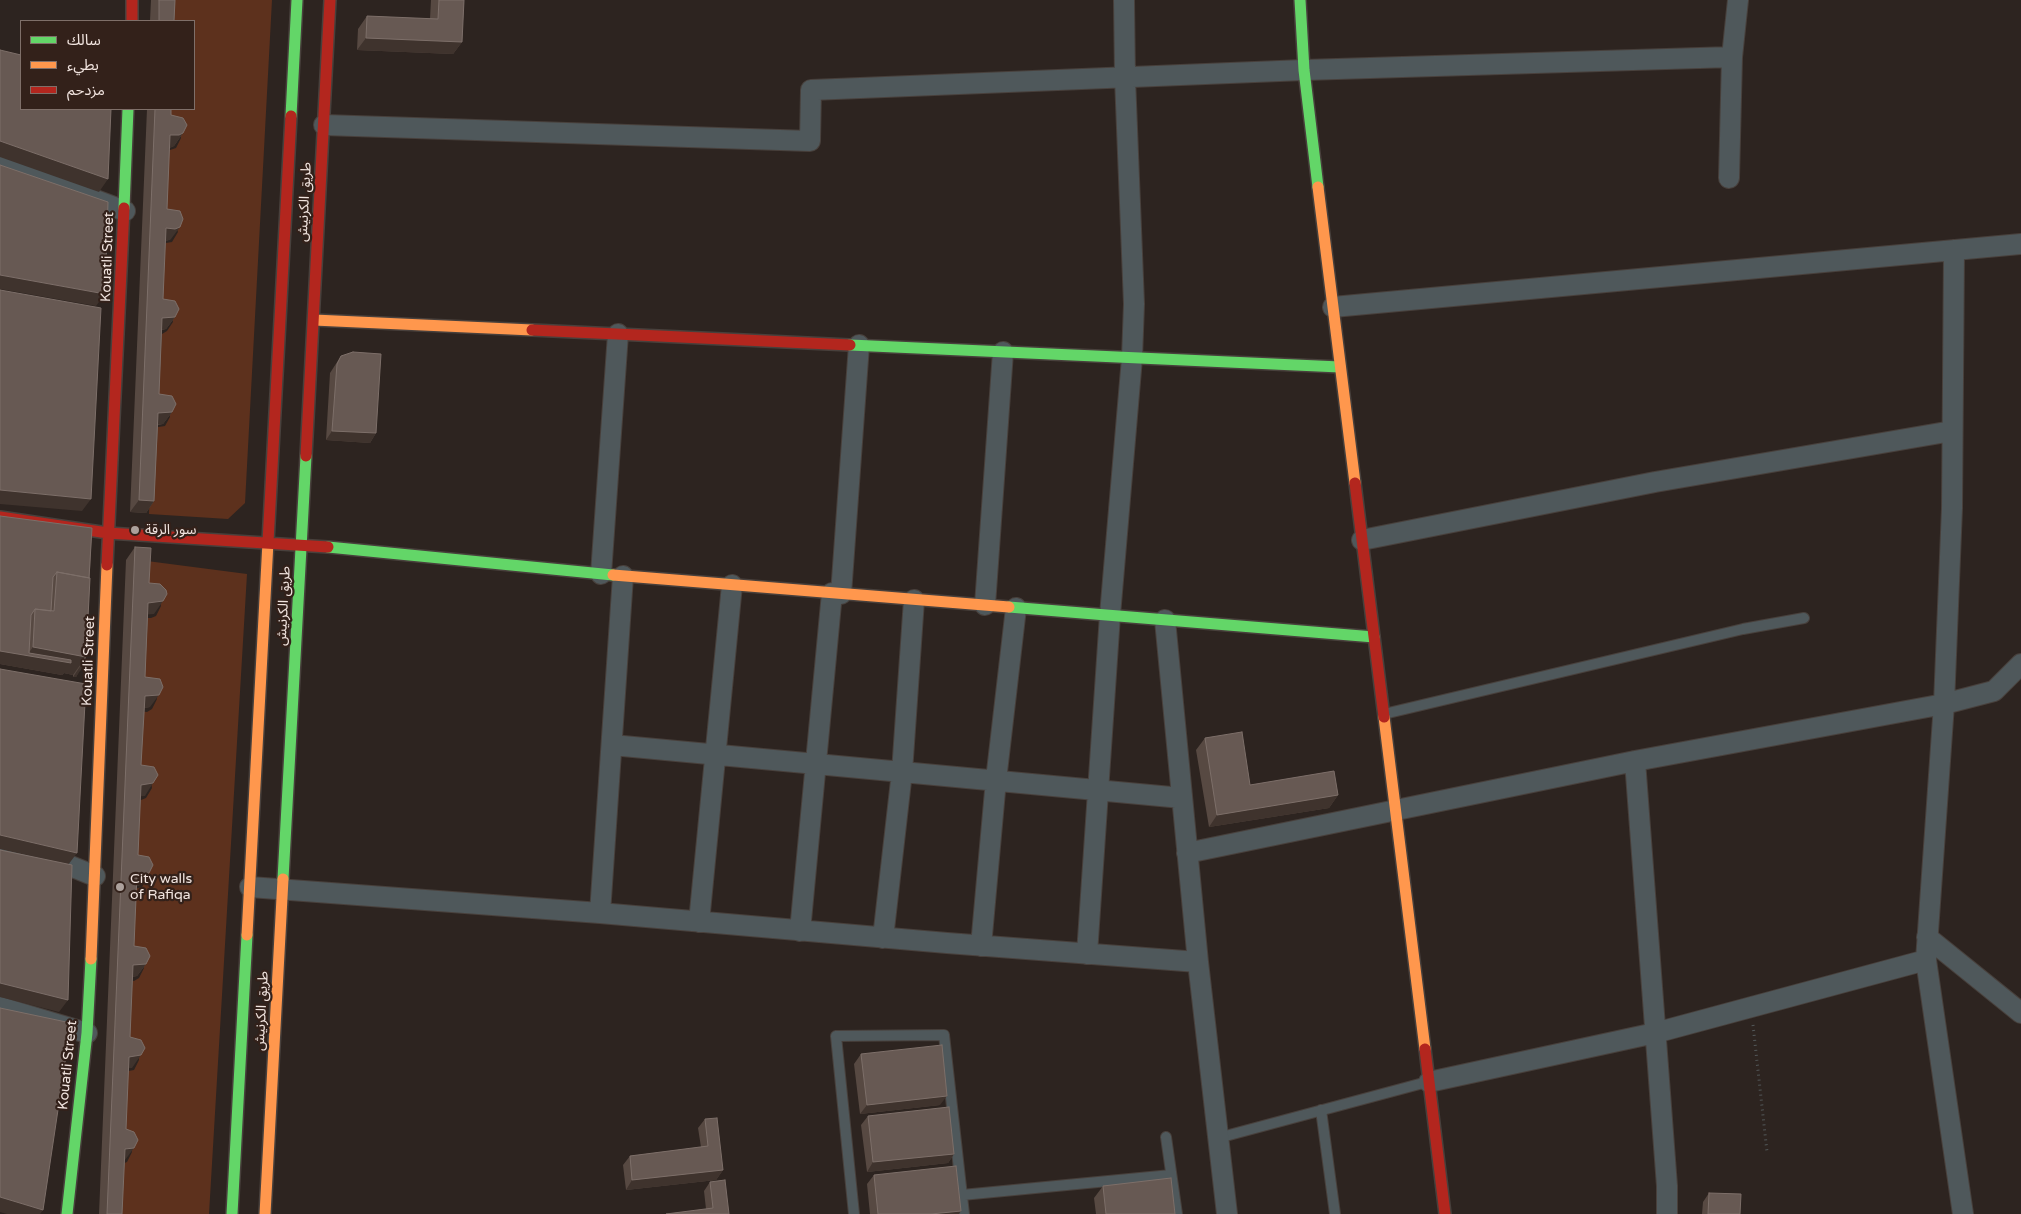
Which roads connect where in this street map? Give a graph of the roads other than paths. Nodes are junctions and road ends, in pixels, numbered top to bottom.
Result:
1 (132, 0) edge
2 (297, 0) edge
3 (330, 0) edge
4 (1124, 0) edge
5 (1300, 0) edge
6 (1738, 0) edge
7 (132, 20) edge
8 (1732, 57) junction
9 (1304, 70) junction
10 (1125, 78) junction
11 (128, 110) edge
12 (324, 125) junction
13 (0, 164) edge
14 (1729, 178) dead end
15 (124, 211) junction
16 (2021, 244) edge
17 (1954, 250) junction
18 (1333, 306) junction
19 (314, 320) junction
20 (618, 334) junction
21 (859, 345) junction
22 (1003, 352) junction
23 (1132, 358) junction
24 (1340, 367) junction
25 (1952, 430) junction
26 (0, 517) edge
27 (108, 533) junction
28 (1362, 540) junction
29 (268, 543) junction
30 (302, 545) junction
31 (601, 574) junction
32 (623, 576) junction
33 (732, 585) junction
34 (837, 593) junction
35 (914, 600) junction
36 (985, 605) junction
37 (1016, 608) junction
38 (1110, 615) junction
39 (1804, 618) dead end
40 (1165, 620) junction
41 (1374, 637) junction
42 (2021, 664) edge
43 (1944, 704) junction
44 (1383, 714) junction
45 (612, 745) junction
46 (716, 754) junction
47 (1635, 761) junction
48 (815, 763) junction
49 (902, 772) junction
50 (996, 780) junction
51 (1098, 790) junction
52 (1182, 798) junction
53 (1395, 810) junction
54 (0, 852) edge
55 (1187, 853) junction
56 (95, 876) junction
57 (250, 887) junction
58 (284, 891) junction
59 (600, 913) junction
60 (699, 922) junction
61 (800, 931) junction
62 (1927, 937) junction
63 (883, 938) junction
64 (982, 946) junction
65 (1087, 954) junction
66 (1926, 960) junction
67 (1198, 962) junction
68 (0, 1007) edge
69 (2021, 1013) edge
70 (87, 1033) junction
71 (1655, 1033) junction
72 (1428, 1082) junction
73 (1321, 1110) junction
74 (1166, 1136) dead end
75 (1218, 1138) junction
76 (1172, 1175) junction
77 (962, 1195) junction
78 (67, 1214) edge
79 (232, 1214) edge
80 (265, 1214) edge
81 (854, 1214) edge
82 (964, 1214) edge
83 (1177, 1214) edge
84 (1227, 1214) edge
85 (1335, 1214) edge
86 (1445, 1214) edge
87 (1667, 1214) edge
88 (1963, 1214) edge

1 - 7 street
2 - 29 street, طريق الكرنيش
3 - 12 street, طريق الكرنيش
4 - 10 street
5 - 9 street
6 - 8 street
8 - 9 street
8 - 14 street
9 - 10 street
9 - 18 street
10 - 12 street
10 - 23 street
11 - 15 street, Kouatli Street
12 - 19 street, طريق الكرنيش
13 - 15 street
15 - 27 street, Kouatli Street
16 - 17 street
17 - 18 street
17 - 25 street
18 - 24 street
19 - 20 street
19 - 30 street, طريق الكرنيش
20 - 21 street
20 - 31 street
21 - 22 street
21 - 34 street
22 - 23 street
22 - 36 street
23 - 24 street
23 - 38 street
24 - 28 street
25 - 28 street
25 - 43 street
26 - 27 street
27 - 29 street
27 - 56 street, Kouatli Street
28 - 41 street
29 - 30 street
29 - 57 street, طريق الكرنيش
30 - 31 street
30 - 58 street, طريق الكرنيش
31 - 32 street
32 - 33 street
32 - 45 street
33 - 34 street
33 - 46 street
34 - 35 street
34 - 48 street
35 - 36 street
35 - 49 street
36 - 37 street
37 - 38 street
37 - 50 street
38 - 40 street
38 - 51 street
39 - 44 lane
40 - 41 street
40 - 52 street
41 - 44 street
42 - 43 street
43 - 47 street
43 - 62 street
44 - 53 street
45 - 46 street
45 - 59 street
46 - 48 street
46 - 60 street
47 - 53 street
47 - 71 street
48 - 49 street
48 - 61 street
49 - 50 street
49 - 63 street
50 - 51 street
50 - 64 street
51 - 52 street
51 - 65 street
52 - 55 street
53 - 55 street
53 - 72 street
54 - 56 street
55 - 67 street
56 - 70 street, Kouatli Street
57 - 58 street
57 - 79 street, طريق الكرنيش
58 - 59 street
58 - 80 street, طريق الكرنيش
59 - 60 street
60 - 61 street
61 - 63 street
62 - 66 street
62 - 69 street
63 - 64 street
64 - 65 street
65 - 67 street
66 - 71 street
66 - 88 street
67 - 75 street
68 - 70 street
70 - 78 street, Kouatli Street
71 - 72 street
71 - 87 street
72 - 73 lane
72 - 86 street
73 - 75 lane
73 - 85 lane
74 - 76 lane
75 - 84 street
76 - 77 lane
76 - 83 lane
77 - 81 lane
77 - 82 lane

